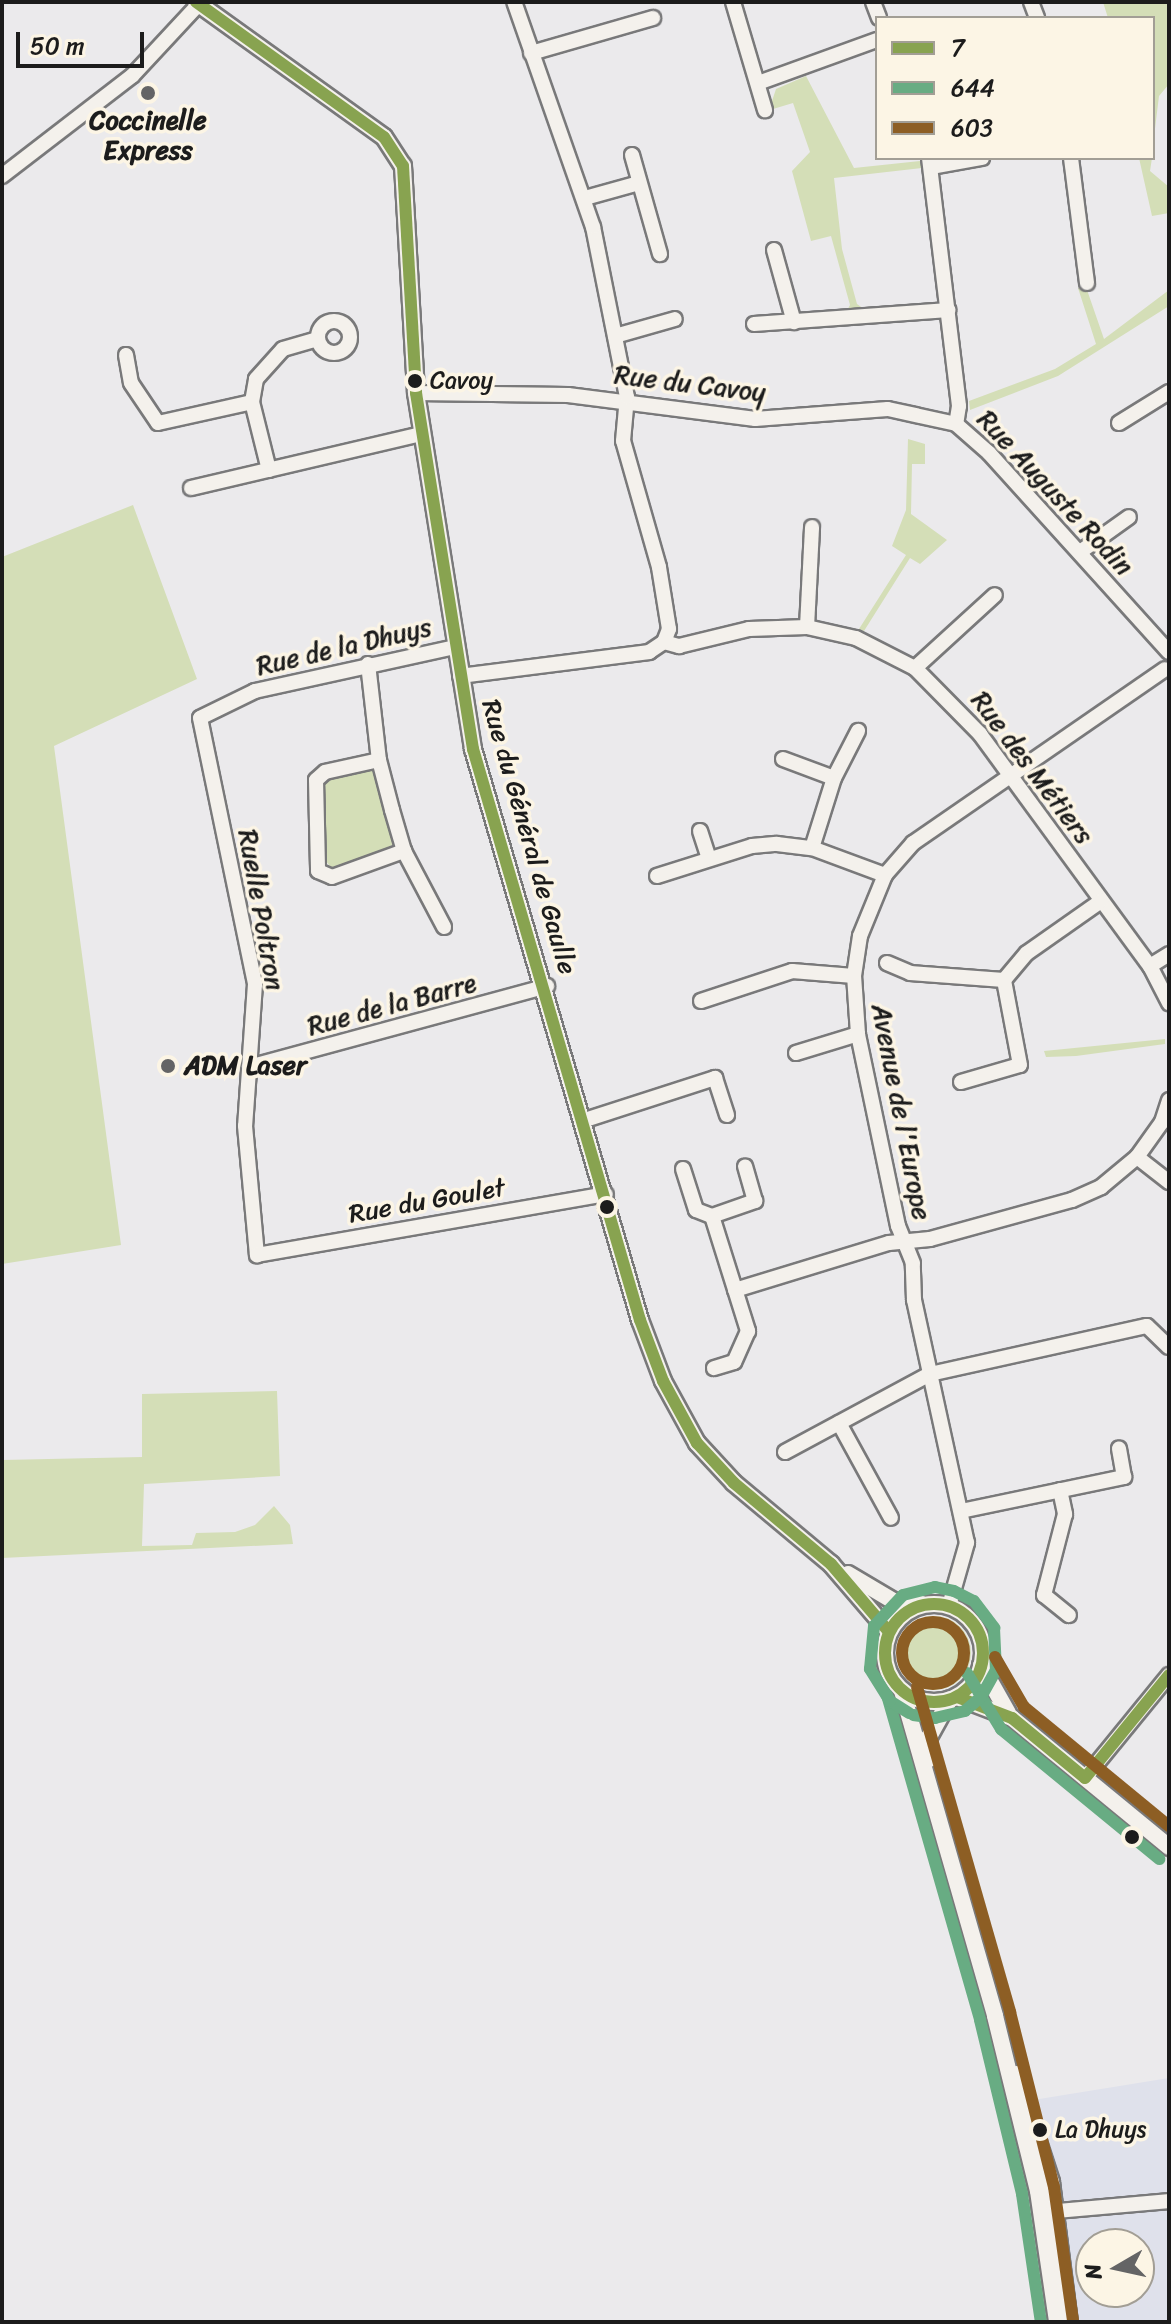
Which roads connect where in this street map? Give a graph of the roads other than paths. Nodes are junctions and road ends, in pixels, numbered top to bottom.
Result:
1 (514, 2) edge
2 (733, 2) edge
3 (198, 3) edge
4 (653, 18) dead end
5 (875, 41) edge
6 (531, 53) junction
7 (758, 83) junction
8 (765, 110) dead end
9 (632, 155) dead end
10 (956, 160) edge
11 (1071, 160) edge
12 (930, 162) edge
13 (2, 176) edge
14 (639, 183) junction
15 (585, 198) junction
16 (774, 250) dead end
17 (660, 254) dead end
18 (1087, 283) dead end
19 (948, 310) junction
20 (675, 319) dead end
21 (794, 322) junction
22 (754, 324) dead end
23 (615, 336) junction
24 (318, 339) dead end
25 (126, 355) dead end
26 (1169, 392) edge
27 (416, 393) junction
28 (252, 402) junction
29 (626, 404) junction
30 (1119, 423) dead end
31 (956, 424) junction
32 (421, 434) junction
33 (269, 470) junction
34 (191, 488) dead end
35 (1129, 517) dead end
36 (812, 527) dead end
37 (1080, 552) junction
38 (995, 595) dead end
39 (807, 627) junction
40 (664, 642) junction
41 (455, 647) junction
42 (1169, 652) edge
43 (368, 664) junction
44 (915, 668) junction
45 (1167, 672) edge
46 (460, 676) junction
47 (200, 718) joint
48 (858, 731) dead end
49 (783, 759) dead end
50 (379, 760) junction
51 (1009, 773) junction
52 (834, 778) junction
53 (700, 831) dead end
54 (812, 848) junction
55 (404, 851) junction
56 (709, 859) junction
57 (885, 875) junction
58 (657, 876) dead end
59 (1101, 901) junction
60 (444, 927) dead end
61 (1169, 954) edge
62 (887, 963) dead end
63 (1150, 966) junction
64 (854, 976) junction
65 (1004, 980) junction
66 (547, 986) junction
67 (701, 1001) dead end
68 (1169, 1003) edge
69 (858, 1034) junction
70 (796, 1053) dead end
71 (249, 1067) junction
72 (961, 1082) dead end
73 (1169, 1100) edge
74 (727, 1115) dead end
75 (585, 1120) junction
76 (1137, 1157) junction
77 (745, 1166) dead end
78 (683, 1169) dead end
79 (1169, 1182) edge
80 (606, 1194) junction
81 (712, 1216) junction
82 (904, 1242) junction
83 (257, 1255) joint
84 (735, 1290) junction
85 (1169, 1347) edge
86 (714, 1368) dead end
87 (930, 1374) junction
88 (839, 1423) junction
89 (1119, 1448) dead end
90 (785, 1452) dead end
91 (1060, 1490) junction
92 (961, 1511) junction
93 (891, 1518) dead end
94 (831, 1564) junction
95 (922, 1604) junction
96 (949, 1606) junction
97 (1069, 1615) dead end
98 (889, 1632) junction
99 (981, 1665) junction
100 (1169, 1675) edge
101 (902, 1691) junction
102 (953, 1698) junction
103 (1012, 1718) junction
104 (928, 1766) junction
105 (1085, 1778) junction
106 (1169, 1847) edge
107 (1169, 2201) edge
108 (1049, 2211) junction
109 (1057, 2322) edge
110 (1069, 2322) edge

1 - 6 street
2 - 7 street
3 - 13 street
3 - 27 street, Rue du Général de Gaulle
4 - 6 street
5 - 7 street
6 - 15 street
7 - 8 street
9 - 14 street
10 - 12 street
11 - 18 street
12 - 19 street, Rue Auguste Rodin
14 - 15 street
14 - 17 street
15 - 23 street
16 - 21 street
19 - 21 street
19 - 31 street, Rue Auguste Rodin
20 - 23 street
21 - 22 street
23 - 29 street
24 - 28 street
25 - 28 street
26 - 30 street
27 - 29 street, Rue du Cavoy
27 - 32 street, Rue du Général de Gaulle
28 - 33 street
29 - 31 street, Rue du Cavoy
29 - 40 street
31 - 37 street, Rue Auguste Rodin
32 - 33 street
32 - 41 street, Rue du Général de Gaulle
33 - 34 street
35 - 37 street
36 - 39 street
37 - 42 street, Rue Auguste Rodin
38 - 44 street
39 - 40 street, Rue des Métiers
39 - 44 street, Rue des Métiers
40 - 46 street, Rue des Métiers
41 - 43 street, Rue de la Dhuys
41 - 46 street, Rue du Général de Gaulle
42 - 45 street
43 - 47 street, Rue de la Dhuys
43 - 50 street
44 - 51 street, Rue des Métiers
45 - 51 street, Avenue de l'Europe
46 - 66 street, Rue du Général de Gaulle
47 - 71 street, Ruelle Poltron
48 - 52 street
49 - 52 street
50 - 55 street
50 - 55 street
51 - 57 street, Avenue de l'Europe
51 - 59 street, Rue des Métiers
52 - 54 street
53 - 56 street
54 - 56 street
54 - 57 street
55 - 60 street
56 - 58 street
57 - 64 street, Avenue de l'Europe
59 - 63 street, Rue des Métiers
59 - 65 street
61 - 63 street
62 - 65 street
63 - 68 street, Rue des Métiers
64 - 67 street
64 - 69 street, Avenue de l'Europe
65 - 72 street
66 - 71 street, Rue de la Barre
66 - 75 street, Rue du Général de Gaulle
69 - 70 street
69 - 82 street, Avenue de l'Europe
71 - 83 street, Ruelle Poltron
73 - 76 street
74 - 75 street
75 - 80 street, Rue du Général de Gaulle
76 - 79 street
76 - 82 street
77 - 81 street
78 - 81 street
80 - 83 street, Rue du Goulet
80 - 94 street, Rue du Général de Gaulle
81 - 84 street
82 - 84 street
82 - 87 street, Avenue de l'Europe
84 - 86 street
85 - 87 street
87 - 88 street
87 - 92 street, Avenue de l'Europe
88 - 90 street
88 - 93 street
89 - 91 street
91 - 92 street
91 - 97 street
92 - 96 street, Avenue de l'Europe
94 - 95 street, Rue du Général de Gaulle
94 - 98 street, Rue du Général de Gaulle
95 - 96 street
95 - 98 street
96 - 99 street
98 - 101 street
99 - 102 street
99 - 103 street
100 - 105 street
101 - 102 street
101 - 104 street
102 - 103 street
102 - 104 street
103 - 105 street
104 - 108 street
105 - 106 street
107 - 108 street
108 - 109 street
108 - 110 street

